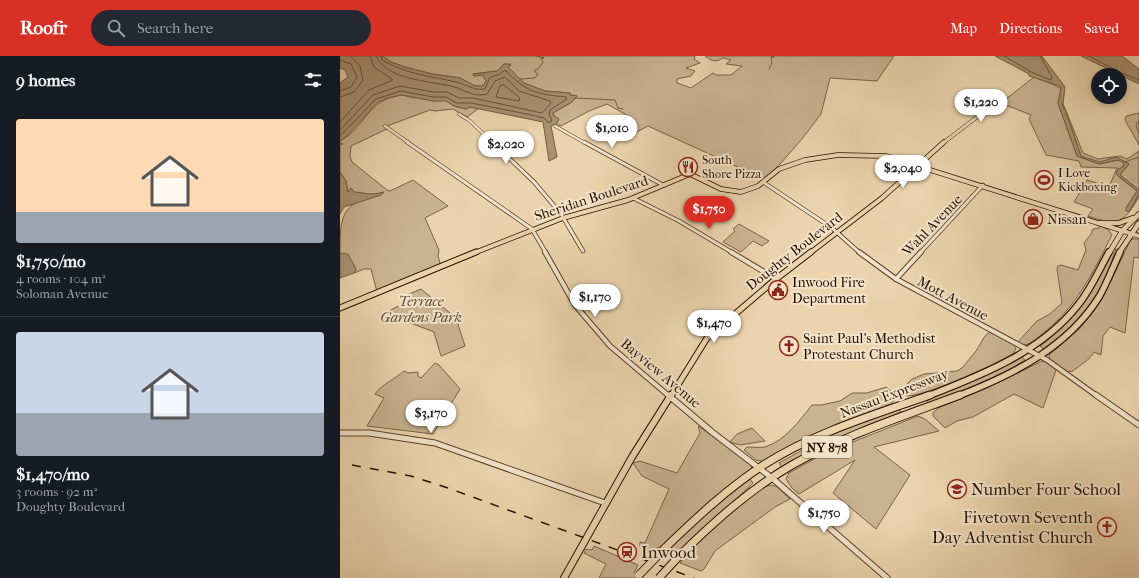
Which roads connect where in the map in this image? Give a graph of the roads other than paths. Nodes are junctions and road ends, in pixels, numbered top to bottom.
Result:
1 (1002, 98) dead end
2 (460, 114) dead end
3 (385, 126) dead end
4 (555, 126) dead end
5 (918, 164) junction
6 (763, 182) junction
7 (663, 185) junction
8 (983, 185) junction
9 (632, 198) junction
10 (1137, 216) edge
11 (563, 218) junction
12 (1099, 223) junction
13 (1139, 223) edge
14 (532, 229) junction
15 (1123, 231) junction
16 (838, 232) junction
17 (1132, 234) junction
18 (1139, 236) edge
19 (583, 251) dead end
20 (776, 279) junction
21 (896, 279) junction
22 (340, 308) edge
23 (1027, 350) junction
24 (1040, 356) junction
25 (670, 397) junction
26 (1139, 425) edge
27 (340, 433) edge
28 (759, 468) junction
29 (772, 478) junction
30 (605, 503) junction
31 (638, 577) edge
32 (564, 578) edge
33 (659, 578) edge
34 (887, 578) edge

1 - 5 main road, Doughty Boulevard
2 - 11 street
3 - 14 street, Bayview Avenue
4 - 7 street
5 - 6 main road, Sheridan Boulevard
5 - 8 main road, Sheridan Boulevard
5 - 16 main road, Doughty Boulevard
6 - 7 main road, Sheridan Boulevard
6 - 16 street, Mott Avenue
7 - 9 main road, Sheridan Boulevard
8 - 12 main road, Sheridan Boulevard
8 - 21 street, Wahl Avenue
9 - 11 main road, Sheridan Boulevard
9 - 20 street
10 - 12 highway
10 - 15 highway, Nassau Expressway
11 - 14 main road, Sheridan Boulevard
11 - 19 street
12 - 15 main road, Sheridan Boulevard
13 - 17 highway, Nassau Expressway
14 - 22 main road, Sheridan Boulevard
14 - 25 street, Bayview Avenue
15 - 17 main road, Sheridan Boulevard
15 - 23 highway, Nassau Expressway / NY 878
16 - 20 main road, Doughty Boulevard
16 - 21 street, Mott Avenue
17 - 18 main road, Sheridan Boulevard
17 - 24 highway, Nassau Expressway / NY 878
20 - 25 main road, Doughty Boulevard
21 - 23 street, Mott Avenue
23 - 24 street, Mott Avenue
23 - 28 highway, Nassau Expressway / NY 878
24 - 26 street, Mott Avenue
24 - 29 highway, Nassau Expressway / NY 878
25 - 28 street, Bayview Avenue
25 - 30 main road, Doughty Boulevard
27 - 30 street
28 - 29 street, Bayview Avenue
28 - 31 highway, Nassau Expressway / NY 878, bridge
29 - 33 highway, Nassau Expressway / NY 878, bridge
29 - 34 street, Bayview Avenue
30 - 32 main road, Doughty Boulevard

